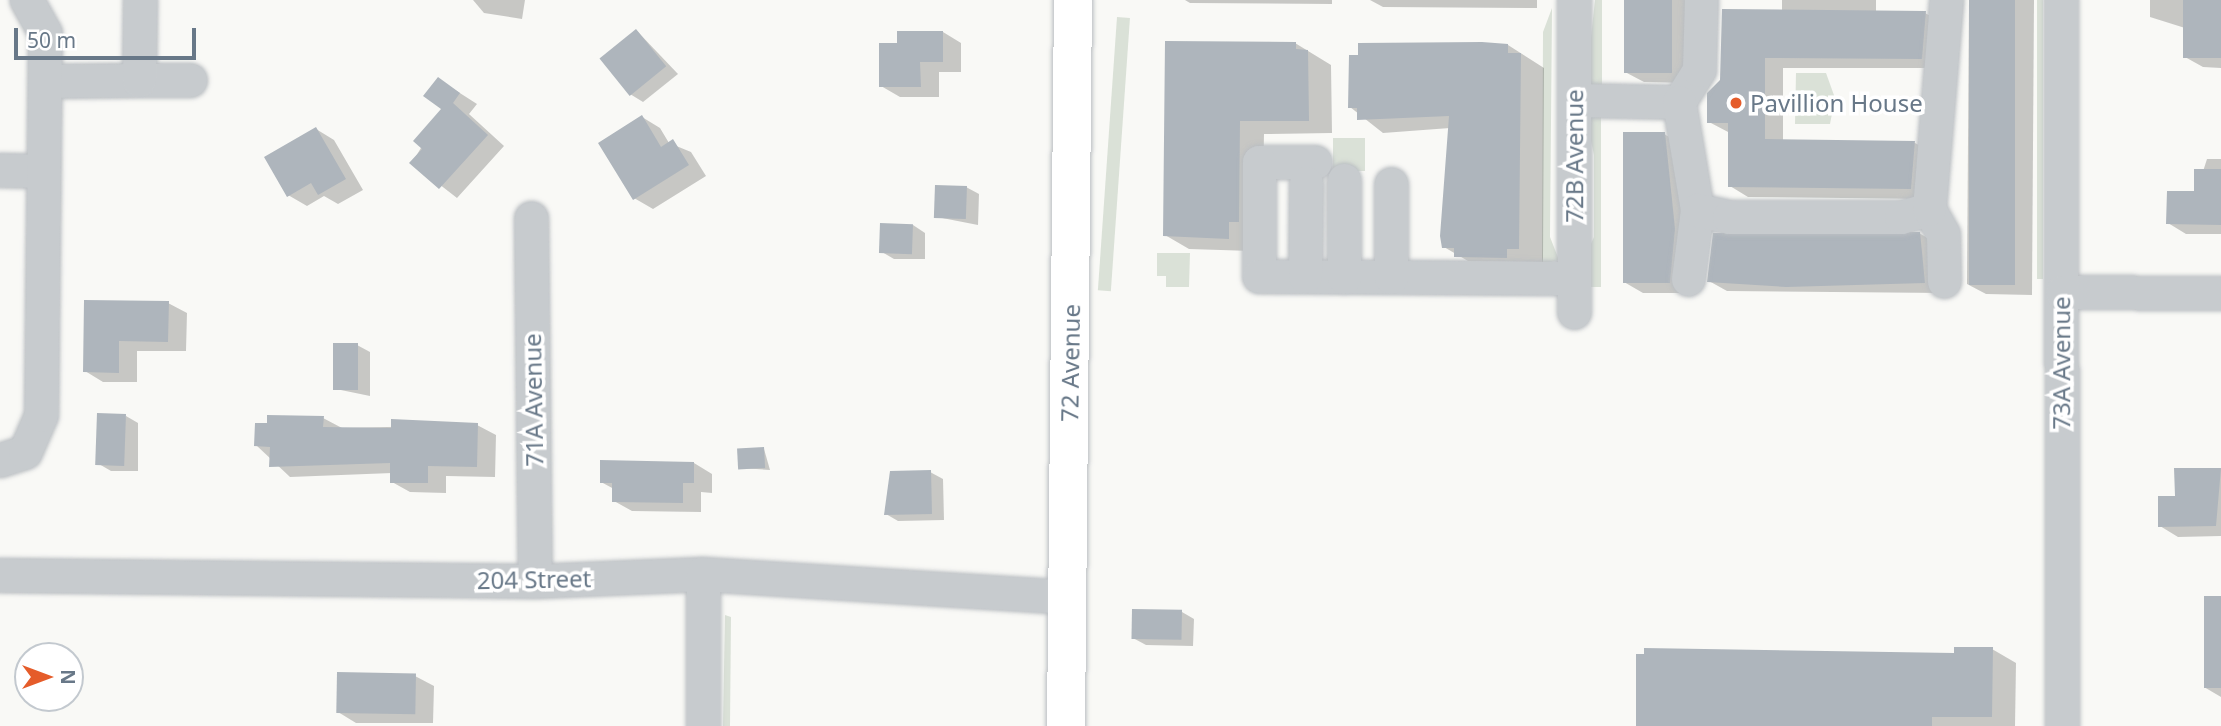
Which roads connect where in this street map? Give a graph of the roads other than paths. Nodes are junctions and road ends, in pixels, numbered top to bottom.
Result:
1 (27, 0) edge
2 (140, 0) edge
3 (1073, 0) edge
4 (1574, 0) edge
5 (1701, 0) edge
6 (1946, 0) edge
7 (2061, 0) edge
8 (139, 80) junction
9 (190, 80) dead end
10 (45, 81) junction
11 (1574, 100) junction
12 (1679, 102) junction
13 (0, 170) edge
14 (43, 171) junction
15 (1344, 180) dead end
16 (1391, 184) dead end
17 (1929, 209) junction
18 (1697, 210) junction
19 (531, 218) dead end
20 (1305, 276) junction
21 (1344, 276) junction
22 (1391, 276) junction
23 (1574, 278) junction
24 (1688, 279) dead end
25 (1944, 281) dead end
26 (2062, 292) junction
27 (2221, 293) edge
28 (1574, 312) dead end
29 (0, 460) edge
30 (703, 574) junction
31 (0, 575) edge
32 (535, 581) junction
33 (1068, 597) junction
34 (703, 726) edge
35 (1066, 726) edge
36 (2062, 726) edge

1 - 10 street
2 - 8 street
3 - 33 main road, 72 Avenue
4 - 11 street, 72B Avenue
5 - 12 street
6 - 17 street
7 - 26 street, 73A Avenue
8 - 9 street
8 - 10 street
10 - 14 street
11 - 12 street
11 - 23 street, 72B Avenue
12 - 18 street
13 - 14 street
14 - 29 street
15 - 21 street
16 - 22 street
17 - 18 street
17 - 25 street
18 - 24 street
19 - 32 street, 71A Avenue
20 - 20 street
20 - 21 street
21 - 22 street
22 - 23 street
23 - 28 street, 72B Avenue
26 - 27 street
26 - 36 street, 73A Avenue
30 - 32 street, 204 Street
30 - 33 street, 204 Street
30 - 34 street
31 - 32 street, 204 Street
33 - 35 main road, 72 Avenue

